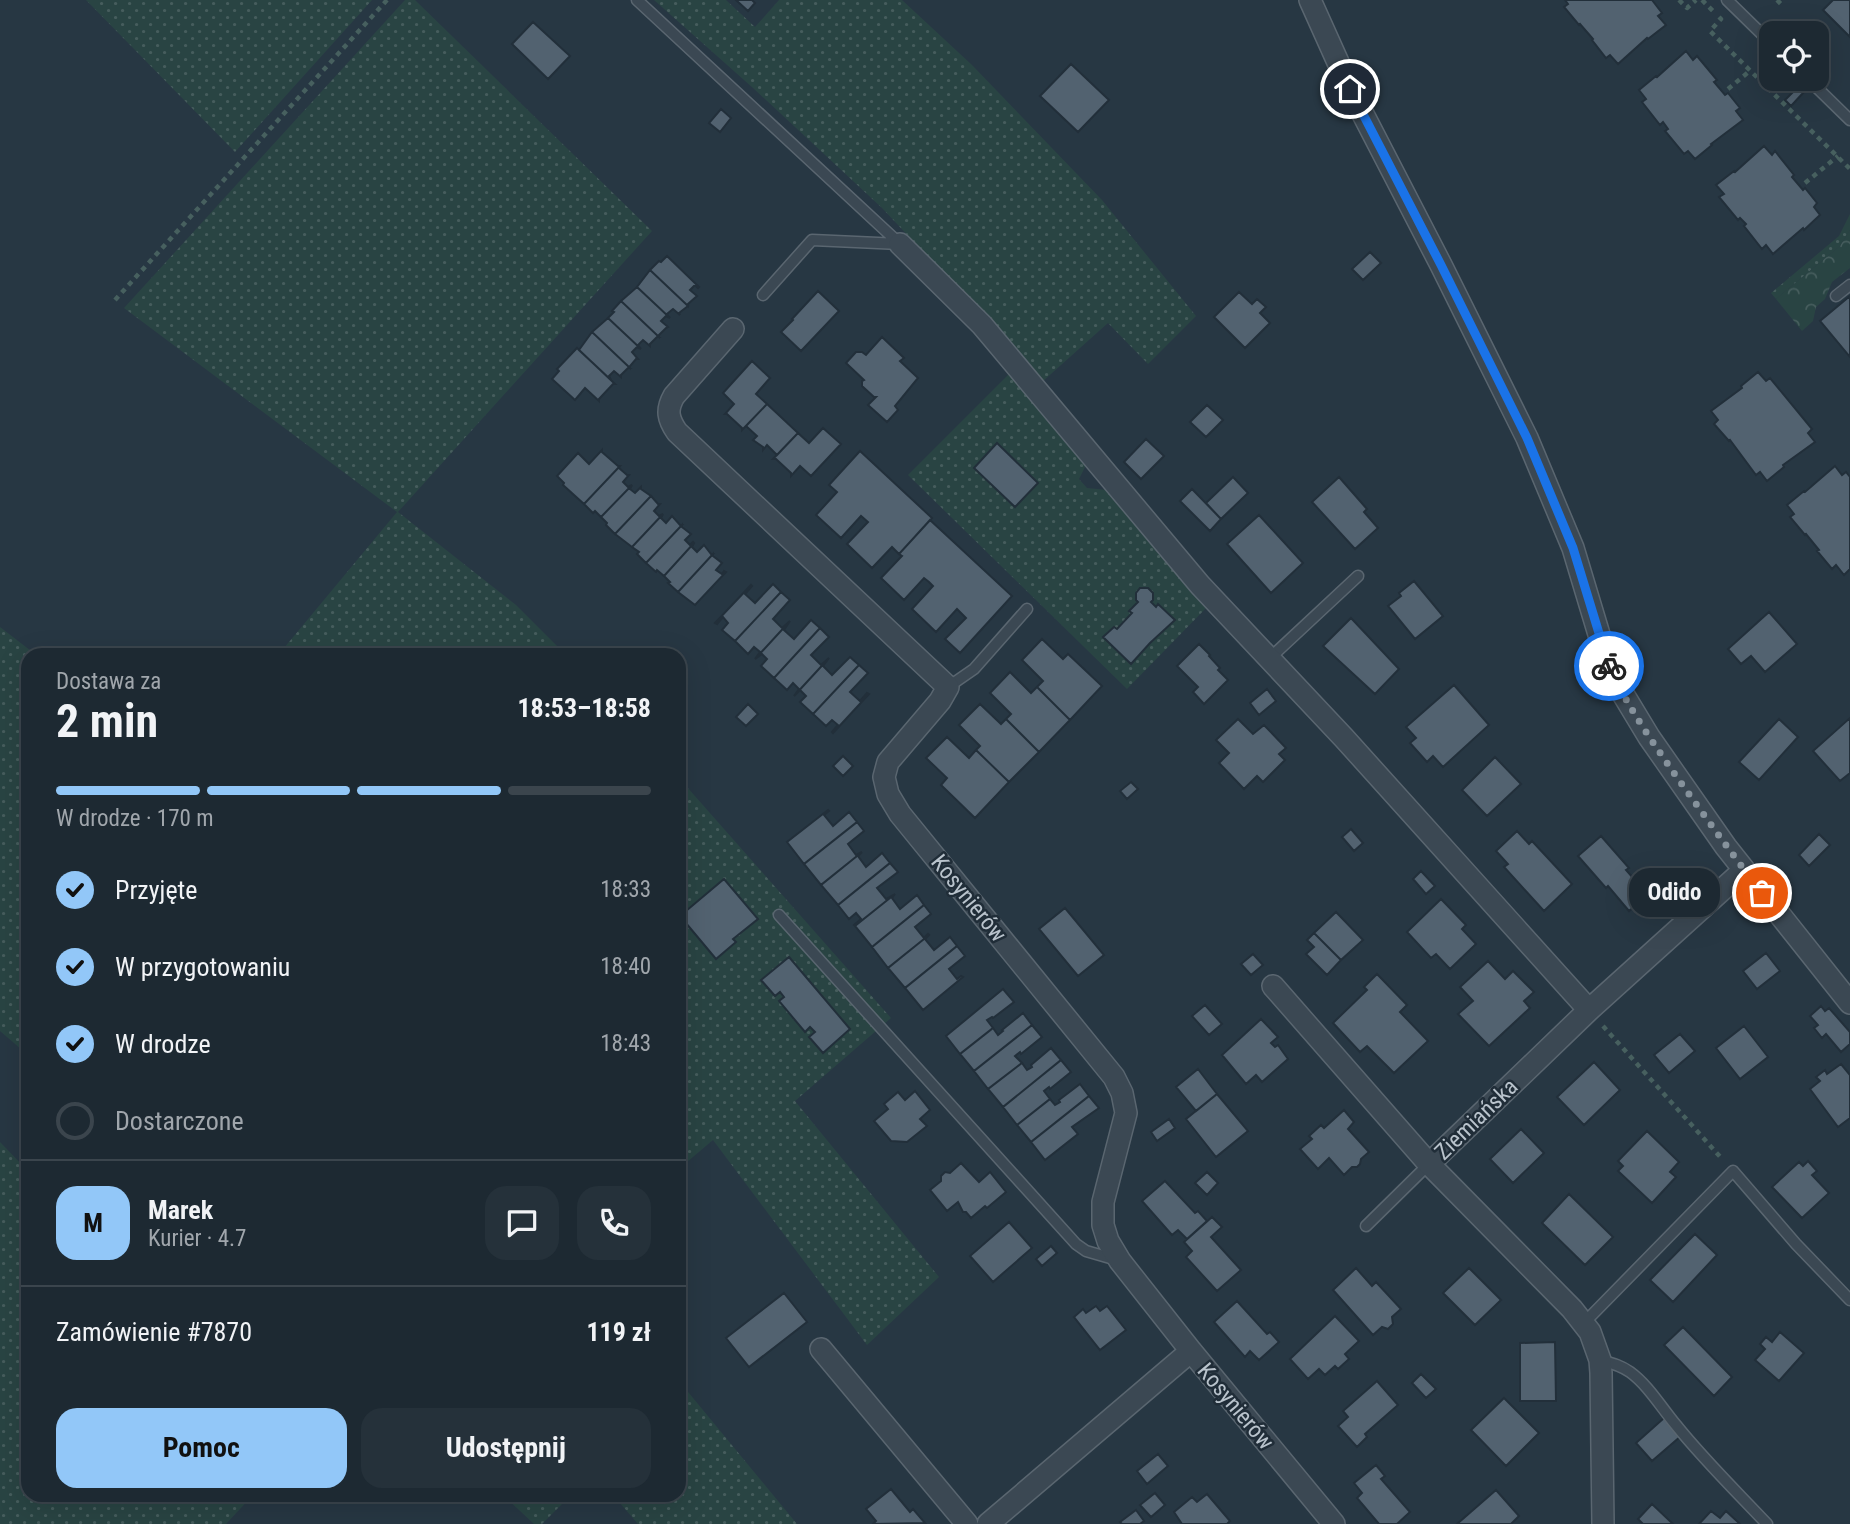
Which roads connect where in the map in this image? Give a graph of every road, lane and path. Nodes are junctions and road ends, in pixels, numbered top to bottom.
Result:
1 (387, 0) edge
2 (637, 0) edge
3 (1310, 0) edge
4 (1679, 0) edge
5 (1696, 0) edge
6 (1702, 0) edge
7 (1727, 0) edge
8 (1759, 31) edge
9 (1751, 70) junction
10 (1728, 89) dead end
11 (1820, 91) edge
12 (1850, 120) edge
13 (1838, 156) junction
14 (1850, 169) edge
15 (1805, 183) dead end
16 (900, 244) junction
17 (1850, 285) edge
18 (763, 295) dead end
19 (1836, 296) dead end
20 (115, 300) dead end
21 (733, 329) dead end
22 (1358, 576) dead end
23 (1027, 609) dead end
24 (1270, 659) junction
25 (948, 687) junction
26 (1744, 870) junction
27 (779, 915) dead end
28 (1273, 986) dead end
29 (1850, 1003) edge
30 (1589, 1010) junction
31 (1429, 1164) junction
32 (1733, 1171) junction
33 (1366, 1226) dead end
34 (1120, 1261) junction
35 (1850, 1300) edge
36 (1584, 1323) junction
37 (821, 1349) dead end
38 (1191, 1350) junction
39 (1600, 1360) junction
40 (996, 1521) edge
41 (967, 1524) edge
42 (1334, 1524) edge
43 (1603, 1524) edge
44 (1767, 1524) edge

1 - 20 path
2 - 16 lane
3 - 26 street
4 - 5 path
6 - 9 path
7 - 8 lane
9 - 10 path
9 - 13 path
11 - 12 lane
13 - 14 path
13 - 15 path
16 - 18 lane
16 - 24 street
17 - 19 lane
21 - 25 street
22 - 24 lane
23 - 25 lane
24 - 30 street
25 - 34 street, Kosynierów
26 - 29 street
26 - 30 street, Ziemiańska
27 - 34 lane
28 - 31 street
30 - 31 street, Ziemiańska
30 - 32 path
31 - 33 lane
31 - 36 street, Ziemiańska
32 - 35 lane
32 - 36 lane
34 - 38 street, Kosynierów
36 - 39 street, Ziemiańska
37 - 41 street
38 - 40 street
38 - 42 street, Kosynierów
39 - 43 street, Ziemiańska
39 - 44 lane

